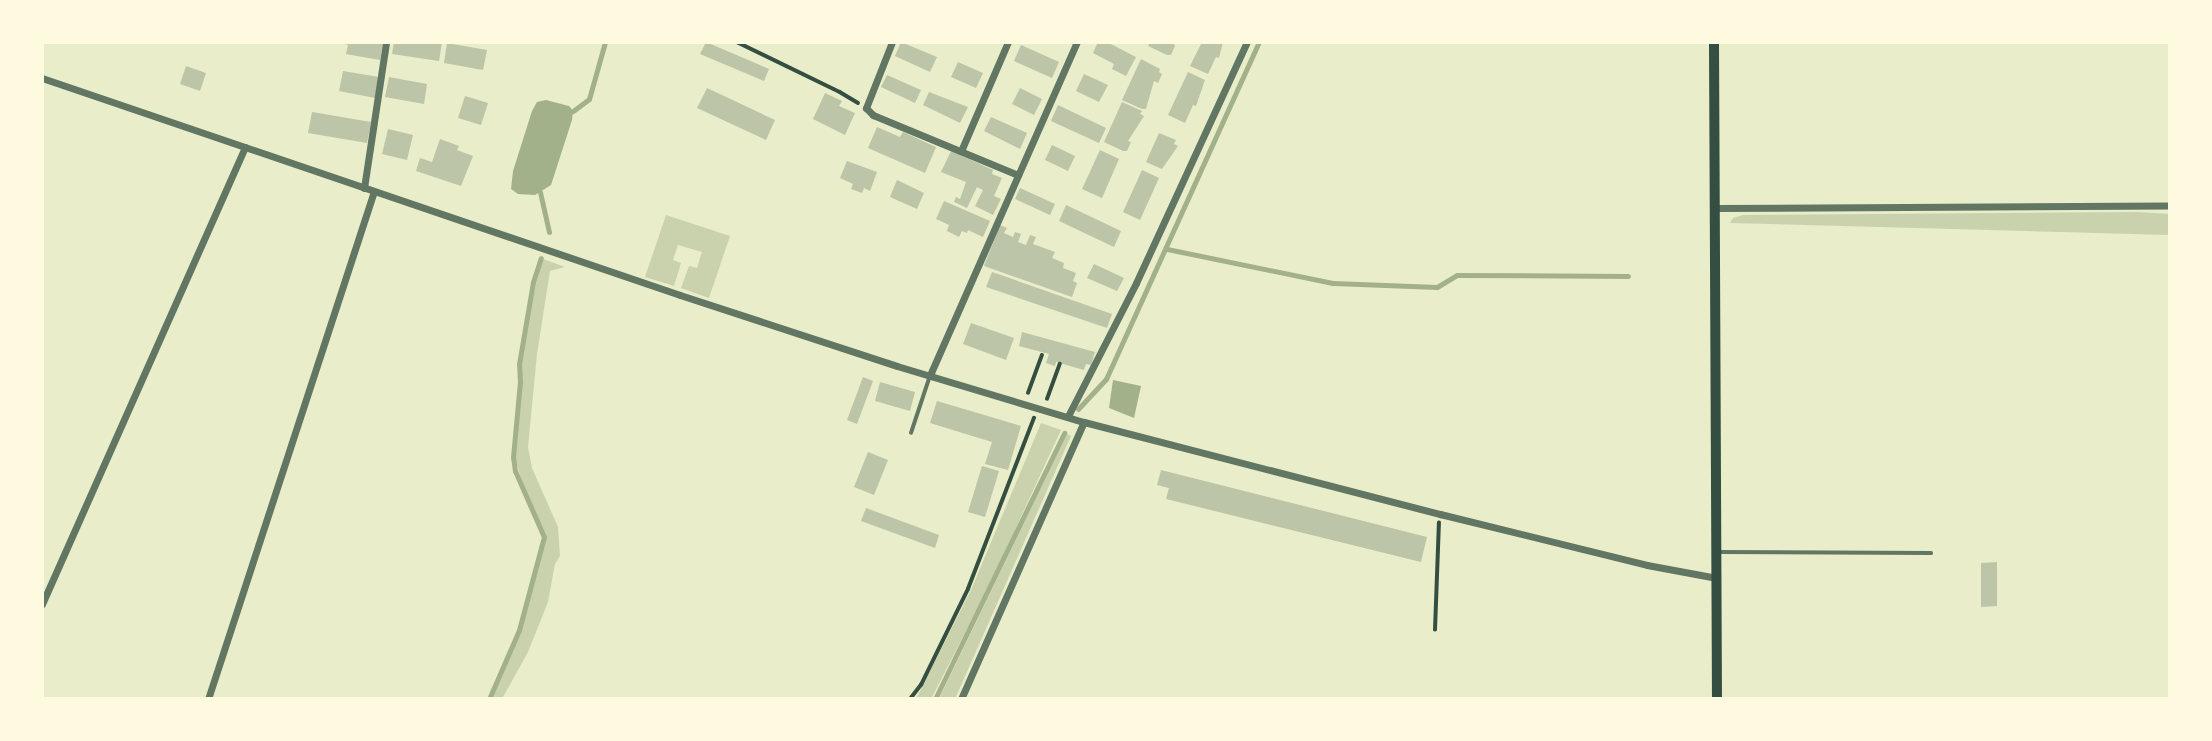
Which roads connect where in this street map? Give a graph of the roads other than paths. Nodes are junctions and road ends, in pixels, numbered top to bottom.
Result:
1 (386, 42) edge
2 (892, 42) edge
3 (1008, 42) edge
4 (1077, 42) edge
5 (1247, 42) edge
6 (1714, 42) edge
7 (42, 78) edge
8 (245, 147) junction
9 (961, 151) junction
10 (1018, 175) junction
11 (364, 188) junction
12 (374, 191) junction
13 (2170, 206) edge
14 (1715, 208) junction
15 (930, 375) junction
16 (1068, 416) junction
17 (1084, 422) junction
18 (911, 433) dead end
19 (1716, 552) junction
20 (1931, 553) dead end
21 (1717, 578) junction
22 (42, 604) edge
23 (208, 699) edge
24 (961, 699) edge
25 (1717, 699) edge

1 - 11 street
2 - 9 street
3 - 9 street
4 - 10 street
5 - 16 street
6 - 14 main road
7 - 8 street
8 - 11 street
8 - 22 street
9 - 10 street
10 - 15 street
11 - 12 street
12 - 15 street
12 - 23 street
13 - 14 street
14 - 19 main road
15 - 16 street
15 - 18 lane
16 - 17 street
17 - 21 street
17 - 24 street
19 - 20 lane
19 - 21 main road
21 - 25 main road

